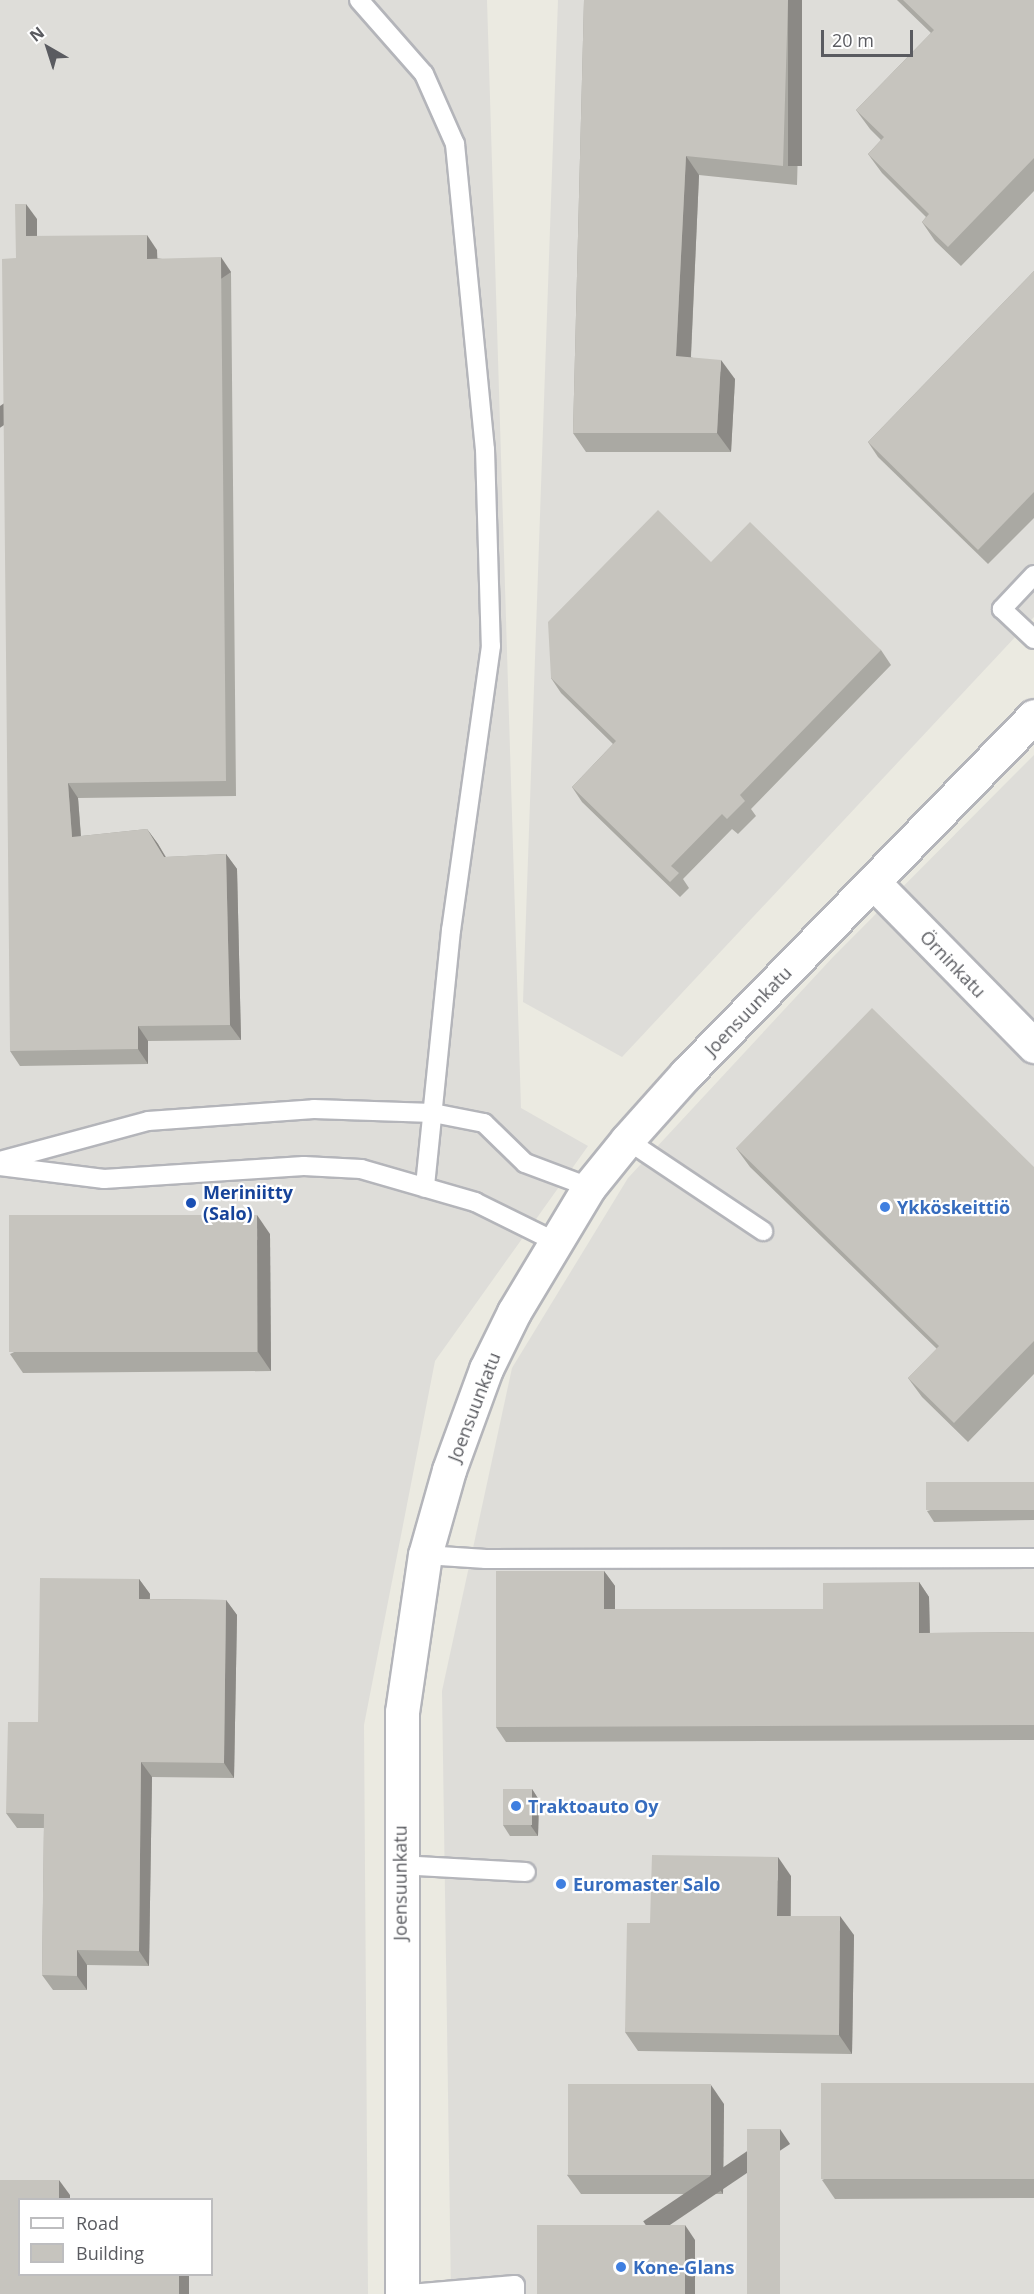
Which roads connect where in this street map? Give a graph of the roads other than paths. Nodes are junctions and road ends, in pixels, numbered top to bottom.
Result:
1 (359, 0) edge
2 (1034, 575) edge
3 (1034, 639) edge
4 (1034, 716) edge
5 (873, 882) junction
6 (1034, 1046) edge
7 (433, 1113) junction
8 (627, 1140) junction
9 (0, 1161) edge
10 (0, 1166) edge
11 (589, 1187) junction
12 (425, 1188) junction
13 (762, 1231) dead end
14 (556, 1242) junction
15 (425, 1555) junction
16 (1034, 1558) edge
17 (399, 1865) junction
18 (526, 1872) dead end
19 (402, 2294) edge
20 (410, 2294) edge
21 (515, 2294) edge

1 - 7 lane
2 - 3 lane
4 - 5 street, Joensuunkatu
5 - 6 street, Örninkatu
5 - 8 street, Joensuunkatu
7 - 9 lane
7 - 11 lane
7 - 12 lane
8 - 11 street, Joensuunkatu
8 - 13 lane
10 - 12 lane
11 - 14 street, Joensuunkatu
12 - 14 lane
14 - 15 street, Joensuunkatu
15 - 16 lane
15 - 17 street, Joensuunkatu
17 - 18 lane
17 - 19 street, Joensuunkatu
20 - 21 lane

